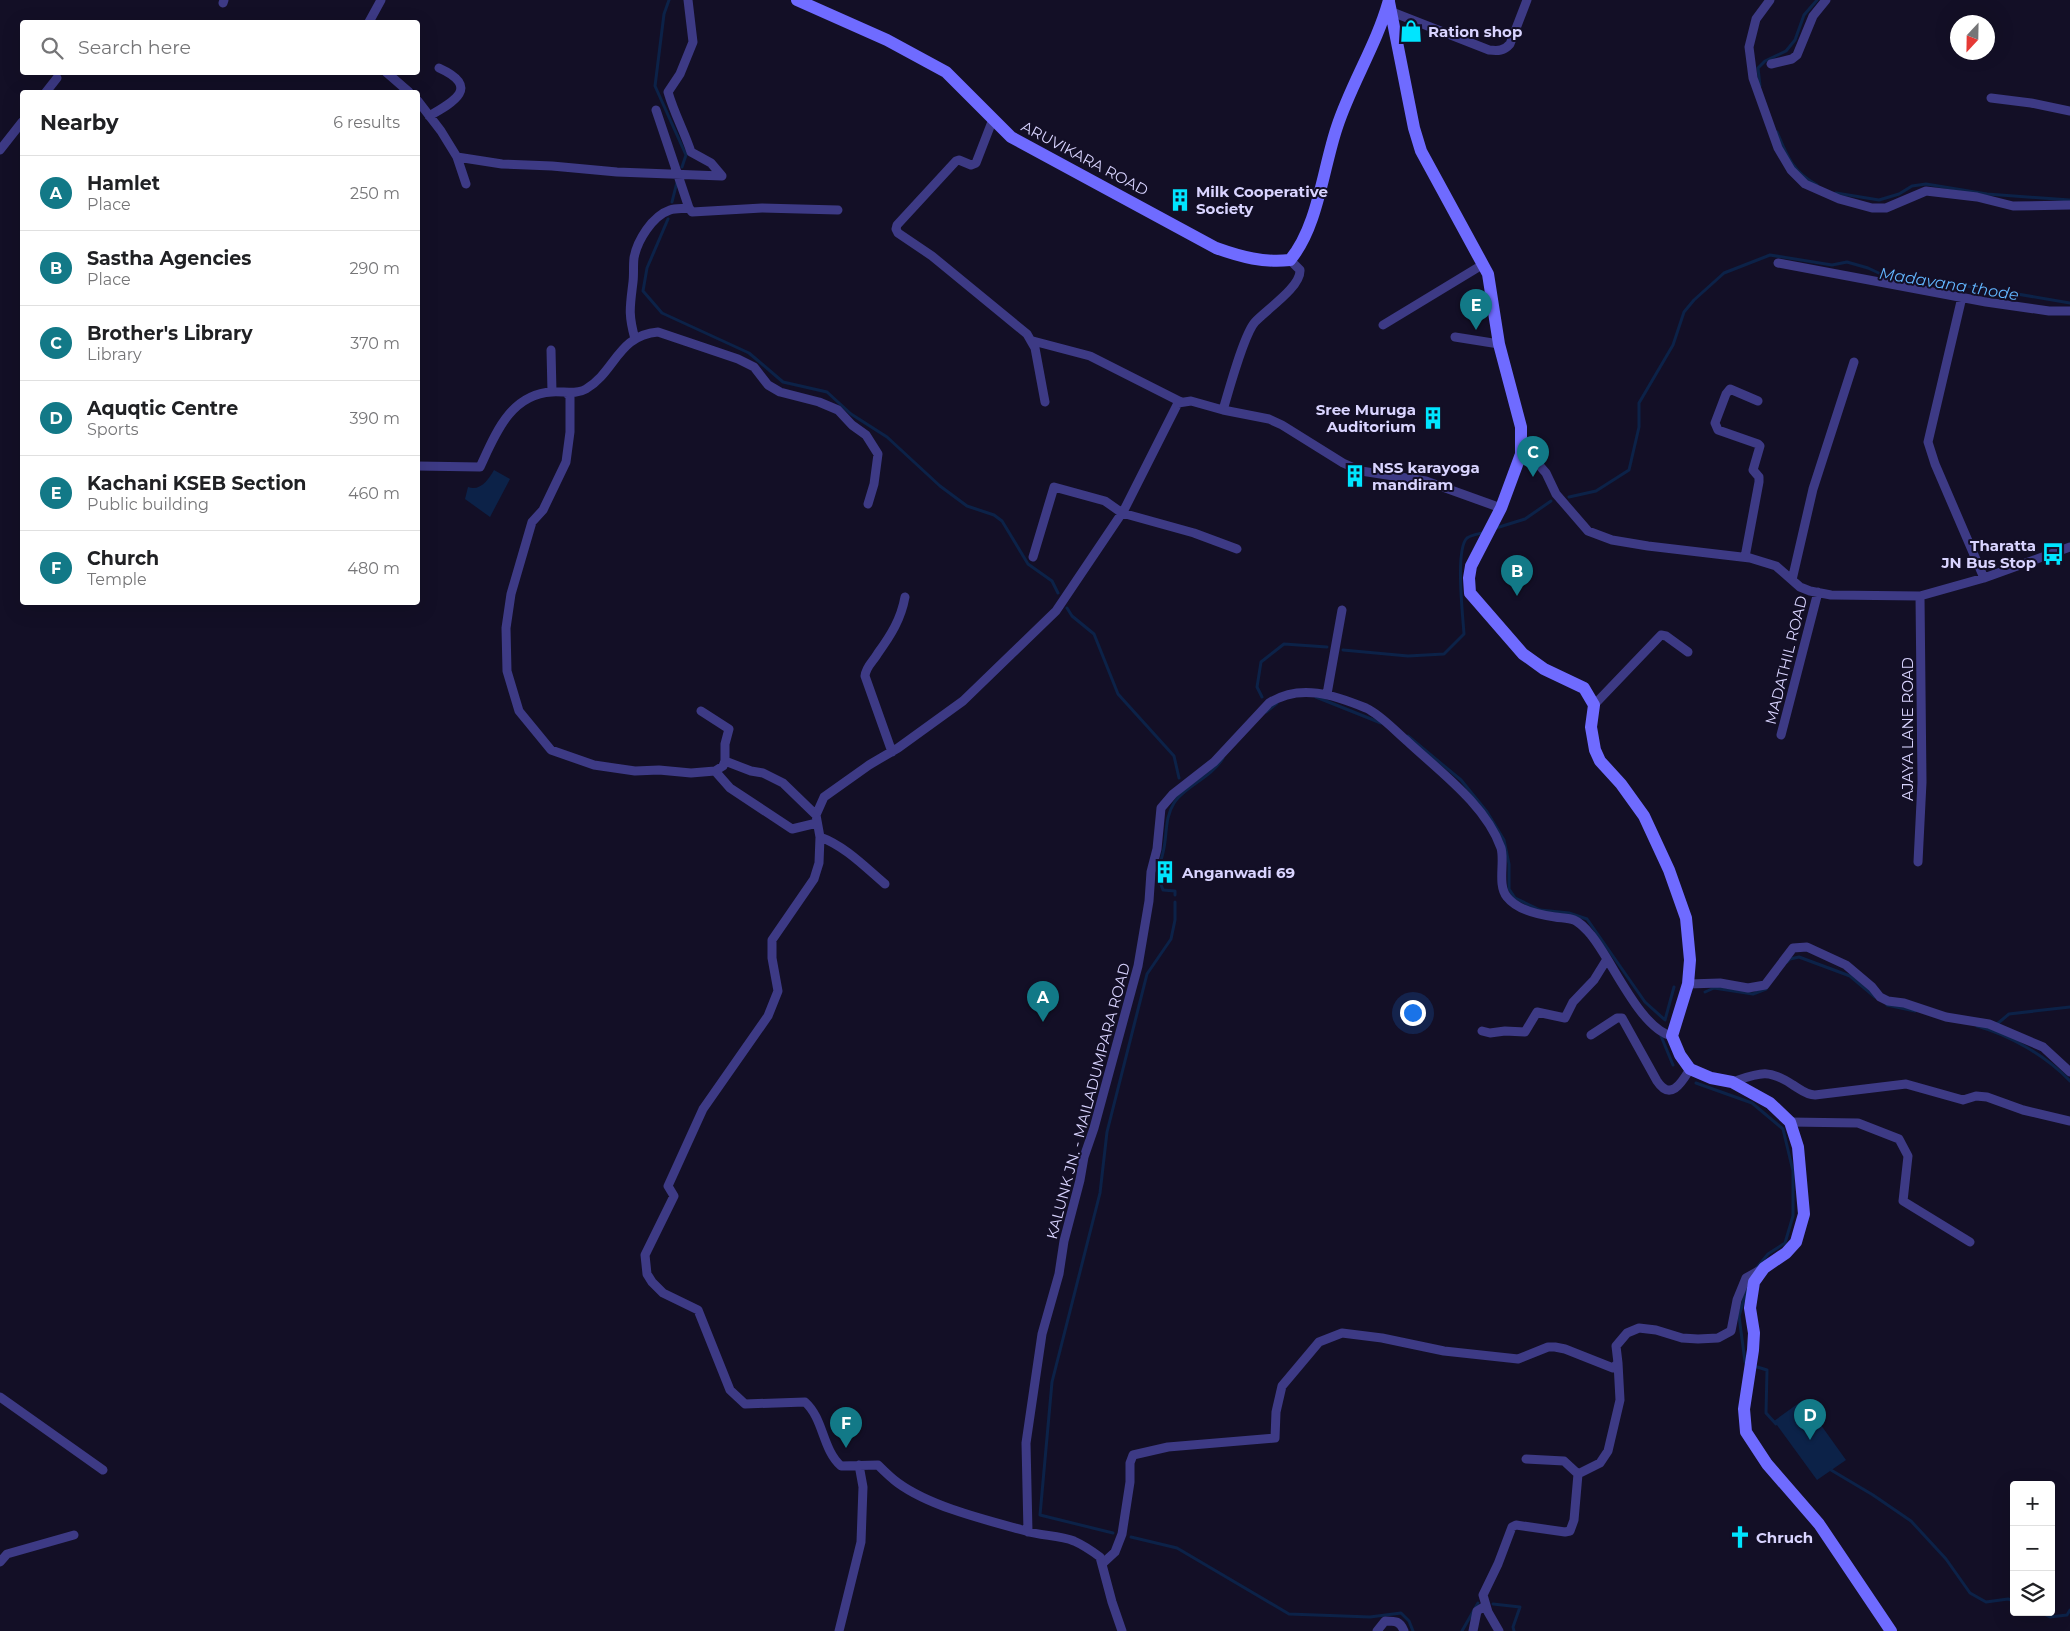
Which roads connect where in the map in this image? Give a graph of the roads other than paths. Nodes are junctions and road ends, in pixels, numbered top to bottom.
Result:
1 (381, 0) edge
2 (688, 0) edge
3 (797, 0) edge
4 (1527, 0) edge
5 (1770, 0) edge
6 (1826, 0) edge
7 (1390, 5) edge
8 (370, 20) edge
9 (1771, 64) dead end
10 (439, 68) dead end
11 (389, 75) edge
12 (57, 78) dead end
13 (48, 90) edge
14 (407, 90) edge
15 (1991, 98) dead end
16 (420, 104) edge
17 (656, 110) dead end
18 (2070, 111) edge
19 (429, 116) junction
20 (993, 119) junction
21 (20, 125) edge
22 (0, 150) edge
23 (457, 157) junction
24 (678, 174) junction
25 (466, 184) dead end
26 (2070, 205) edge
27 (689, 208) junction
28 (838, 210) dead end
29 (1290, 260) junction
30 (1778, 263) dead end
31 (1482, 264) junction
32 (1962, 297) junction
33 (2070, 311) edge
34 (1383, 325) dead end
35 (1455, 338) dead end
36 (635, 339) junction
37 (1032, 341) junction
38 (1499, 344) junction
39 (551, 350) dead end
40 (1854, 362) dead end
41 (552, 392) junction
42 (566, 393) junction
43 (1758, 401) dead end
44 (1045, 402) dead end
45 (1181, 402) junction
46 (1223, 410) junction
47 (1521, 454) junction
48 (420, 466) edge
49 (868, 504) dead end
50 (1501, 508) junction
51 (1122, 513) junction
52 (2070, 547) edge
53 (1237, 548) dead end
54 (1033, 557) dead end
55 (1745, 557) junction
56 (1984, 578) junction
57 (1792, 580) junction
58 (1818, 592) junction
59 (1920, 596) junction
60 (905, 597) dead end
61 (1342, 610) dead end
62 (1688, 652) dead end
63 (1327, 694) junction
64 (1594, 705) junction
65 (701, 712) dead end
66 (1781, 735) dead end
67 (892, 752) junction
68 (725, 760) junction
69 (715, 771) junction
70 (817, 819) junction
71 (820, 837) junction
72 (1918, 862) dead end
73 (886, 884) dead end
74 (1607, 959) junction
75 (1688, 984) junction
76 (1482, 1031) dead end
77 (1591, 1035) dead end
78 (1672, 1036) junction
79 (1690, 1069) junction
80 (2070, 1072) edge
81 (1732, 1082) junction
82 (2070, 1121) edge
83 (1790, 1122) junction
84 (1970, 1242) dead end
85 (1764, 1268) junction
86 (1618, 1362) junction
87 (0, 1397) edge
88 (1526, 1459) dead end
89 (859, 1465) junction
90 (103, 1470) dead end
91 (1578, 1474) junction
92 (1028, 1532) junction
93 (74, 1535) dead end
94 (0, 1562) edge
95 (1102, 1564) junction
96 (1485, 1606) junction
97 (839, 1631) edge
98 (1122, 1631) edge
99 (1377, 1631) edge
100 (1404, 1631) edge
101 (1473, 1631) edge
102 (1499, 1631) edge
103 (1891, 1631) edge

1 - 8 street
2 - 24 street
3 - 20 main road, ARUVIKARA ROAD
4 - 7 street
5 - 26 street
6 - 9 street
7 - 29 main road
7 - 31 main road
10 - 19 street
11 - 14 street
12 - 13 street
15 - 18 street
16 - 19 street
17 - 24 street
19 - 23 street
20 - 29 main road, ARUVIKARA ROAD
20 - 37 street
21 - 22 street
23 - 24 street
23 - 25 street
24 - 27 street
27 - 28 street
27 - 36 street
29 - 46 street
30 - 32 street
31 - 34 street
31 - 38 main road
32 - 33 street
32 - 56 street
35 - 38 street
36 - 42 street
36 - 49 street
37 - 44 street
37 - 45 street
38 - 47 main road
39 - 41 street
40 - 57 street
41 - 42 street
41 - 48 street
42 - 69 street
43 - 55 street
45 - 46 street
45 - 51 street
46 - 50 street
47 - 50 main road
47 - 55 street
50 - 64 main road
51 - 53 street
51 - 54 street
51 - 67 street
52 - 56 street
55 - 57 street
56 - 59 street
57 - 58 street
58 - 59 street
58 - 66 street, MADATHIL ROAD
59 - 72 street, AJAYA LANE ROAD
60 - 67 street
61 - 63 street
62 - 64 street
63 - 74 street
63 - 92 street, KALUNK JN. - MAILADUMPARA ROAD
64 - 75 main road
65 - 68 street
67 - 70 street
68 - 69 street
68 - 70 street
69 - 70 street
70 - 71 street
71 - 73 street
71 - 89 street
74 - 76 street
74 - 78 street
75 - 78 main road
75 - 80 street
77 - 79 street
78 - 79 main road
79 - 81 main road
81 - 82 street
81 - 83 main road
83 - 84 street
83 - 85 main road
85 - 86 street
85 - 103 main road
86 - 91 street
86 - 95 street
87 - 90 street
88 - 91 street
89 - 92 street
89 - 97 street
91 - 96 street
92 - 95 street
93 - 94 street
95 - 98 street
96 - 101 street
96 - 102 street
99 - 100 street

